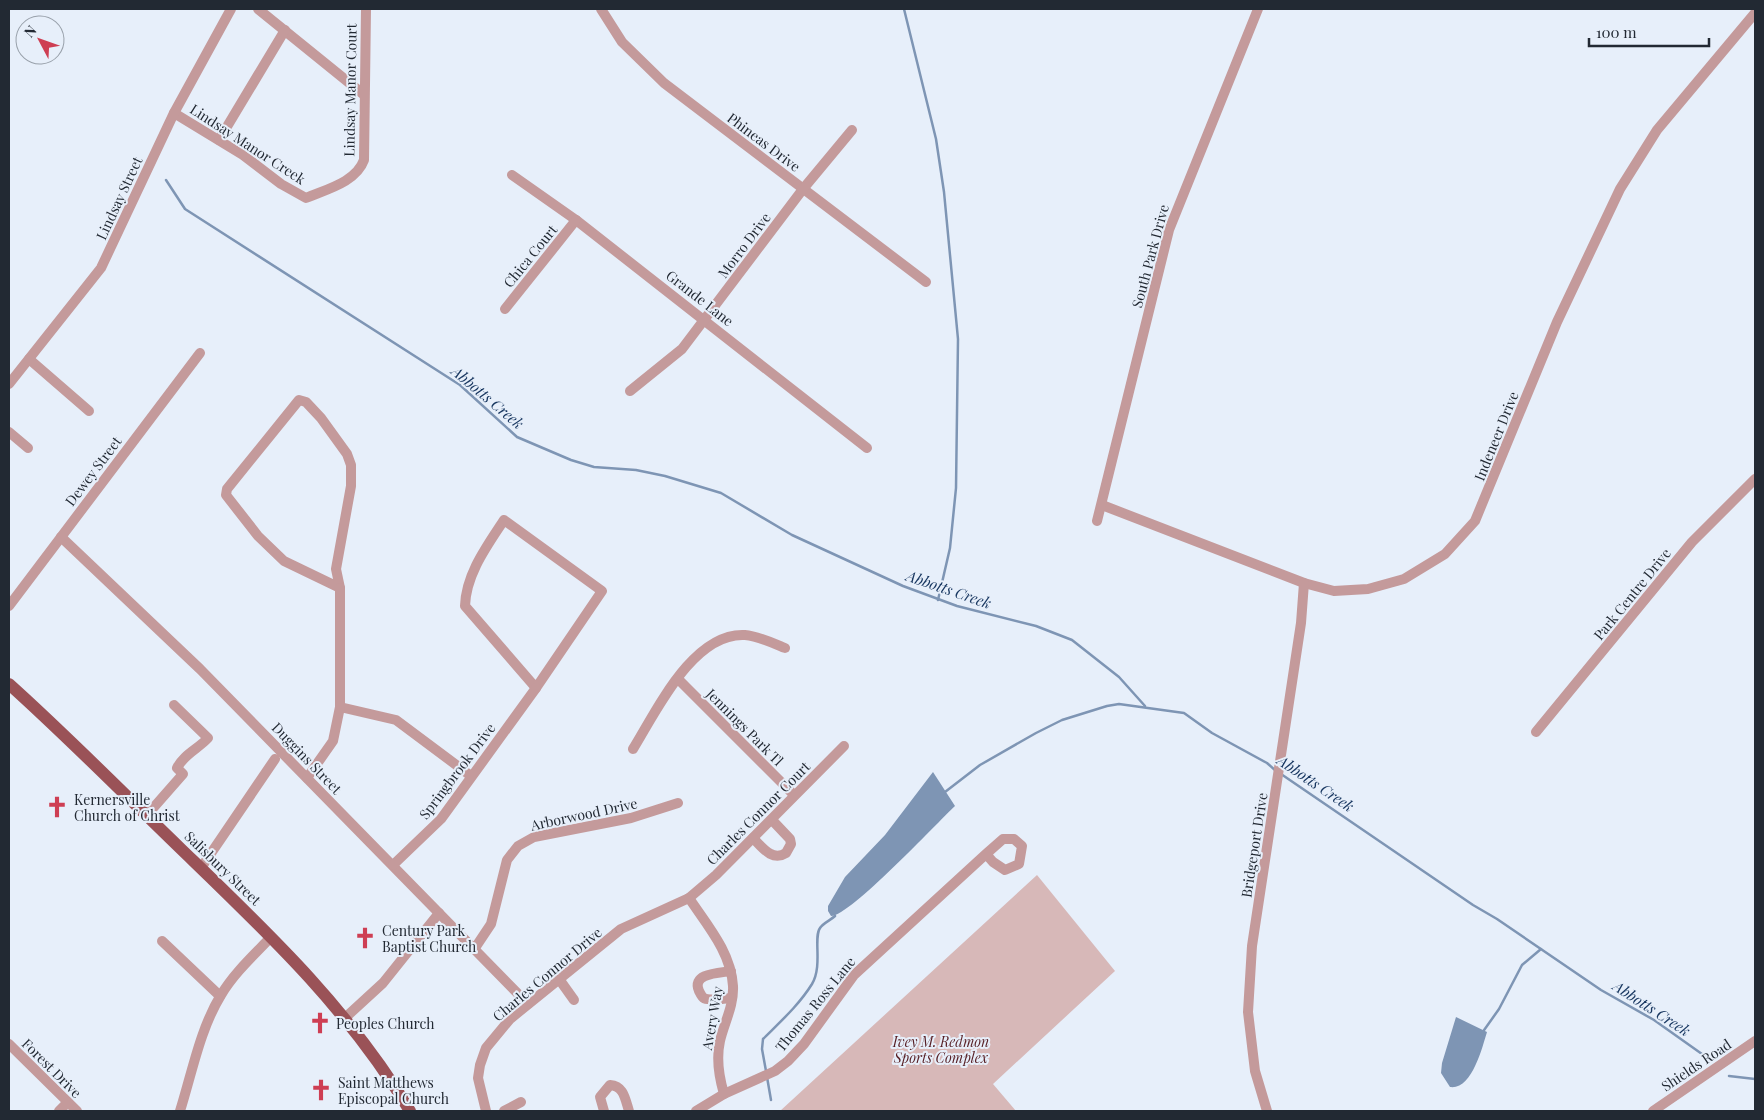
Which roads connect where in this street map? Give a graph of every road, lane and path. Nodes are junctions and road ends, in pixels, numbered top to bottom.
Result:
1 (231, 9) edge
2 (258, 9) edge
3 (366, 9) edge
4 (601, 9) edge
5 (1258, 9) edge
6 (1755, 13) edge
7 (285, 30) junction
8 (363, 94) junction
9 (174, 113) junction
10 (852, 130) dead end
11 (219, 140) junction
12 (512, 175) dead end
13 (803, 189) junction
14 (306, 198) joint
15 (576, 220) junction
16 (926, 282) dead end
17 (505, 309) dead end
18 (706, 320) junction
19 (200, 353) dead end
20 (29, 359) junction
21 (9, 384) edge
22 (630, 390) dead end
23 (89, 411) dead end
24 (9, 432) edge
25 (28, 448) dead end
26 (867, 448) dead end
27 (1755, 479) edge
28 (1102, 505) junction
29 (1097, 521) dead end
30 (61, 537) junction
31 (1304, 583) junction
32 (340, 588) junction
33 (9, 606) edge
34 (785, 648) dead end
35 (678, 679) junction
36 (9, 684) edge
37 (536, 688) junction
38 (174, 705) dead end
39 (340, 707) junction
40 (1536, 732) dead end
41 (844, 746) dead end
42 (634, 749) dead end
43 (275, 759) dead end
44 (471, 776) junction
45 (307, 778) junction
46 (794, 795) junction
47 (678, 803) dead end
48 (147, 815) junction
49 (772, 820) junction
50 (753, 838) junction
51 (986, 854) dead end
52 (393, 865) junction
53 (201, 868) junction
54 (689, 898) junction
55 (439, 913) junction
56 (271, 937) junction
57 (162, 941) dead end
58 (475, 948) junction
59 (731, 971) junction
60 (559, 979) junction
61 (220, 996) junction
62 (732, 998) junction
63 (574, 1000) dead end
64 (528, 1004) junction
65 (346, 1017) junction
66 (1755, 1041) edge
67 (9, 1044) edge
68 (724, 1094) junction
69 (68, 1102) junction
70 (521, 1102) dead end
71 (59, 1111) edge
72 (77, 1111) edge
73 (180, 1111) edge
74 (410, 1111) edge
75 (486, 1111) edge
76 (504, 1111) edge
77 (604, 1111) edge
78 (629, 1111) edge
79 (696, 1111) edge
80 (1268, 1111) edge
81 (1653, 1111) edge

1 - 9 street, Lindsay Street
2 - 7 street
3 - 8 street, Lindsay Manor Court
4 - 13 street, Phineas Drive
5 - 28 street, South Park Drive
6 - 31 street, Indeneer Drive
7 - 8 street
7 - 11 street
8 - 14 street, Lindsay Manor Court
9 - 11 street, Lindsay Manor Creek
9 - 20 street, Lindsay Street
10 - 13 street, Morro Drive
11 - 14 street, Lindsay Manor Creek
12 - 15 street, Grande Lane
13 - 16 street, Phineas Drive
13 - 18 street, Morro Drive
15 - 17 street, Chica Court
15 - 18 street, Grande Lane
18 - 22 street, Morro Drive
18 - 26 street, Grande Lane
19 - 30 street, Dewey Street
20 - 21 street, Lindsay Street
20 - 23 street
24 - 25 street
27 - 40 street, Park Centre Drive
28 - 29 street, South Park Drive
28 - 31 street, Indeneer Drive
30 - 33 street, Dewey Street
30 - 45 street, Duggins Street
31 - 80 street, Bridgeport Drive
32 - 32 street
32 - 39 street
34 - 35 street
35 - 42 street
35 - 46 street, Jennings Park Tl
36 - 48 main road, Salisbury Street
37 - 37 street, Springbrook Drive
37 - 44 street, Springbrook Drive
38 - 48 street
39 - 44 street
39 - 45 street
41 - 46 street, Charles Connor Court
43 - 53 street
44 - 52 street, Springbrook Drive
45 - 52 street, Duggins Street
46 - 49 street, Charles Connor Court
47 - 58 street, Arborwood Drive
48 - 53 main road, Salisbury Street
49 - 50 street, Charles Connor Court
49 - 50 street
50 - 54 street, Charles Connor Court
51 - 68 street, Thomas Ross Lane
52 - 55 street, Duggins Street
53 - 56 main road, Salisbury Street
54 - 59 street, Avery Way
54 - 60 street, Charles Connor Drive
55 - 58 street, Duggins Street
55 - 65 street
56 - 61 street
56 - 65 main road, Salisbury Street
57 - 61 street
58 - 64 street, Duggins Street
59 - 62 street, Avery Way
59 - 62 street
60 - 63 street
60 - 64 street, Charles Connor Drive
61 - 73 street
62 - 68 street, Avery Way
64 - 75 street, Charles Connor Drive
65 - 74 main road, Salisbury Street
66 - 81 street, Shields Road
67 - 69 street, Forest Drive
68 - 79 street, Thomas Ross Lane
69 - 71 street
69 - 72 street, Forest Drive
70 - 76 street
77 - 78 street

